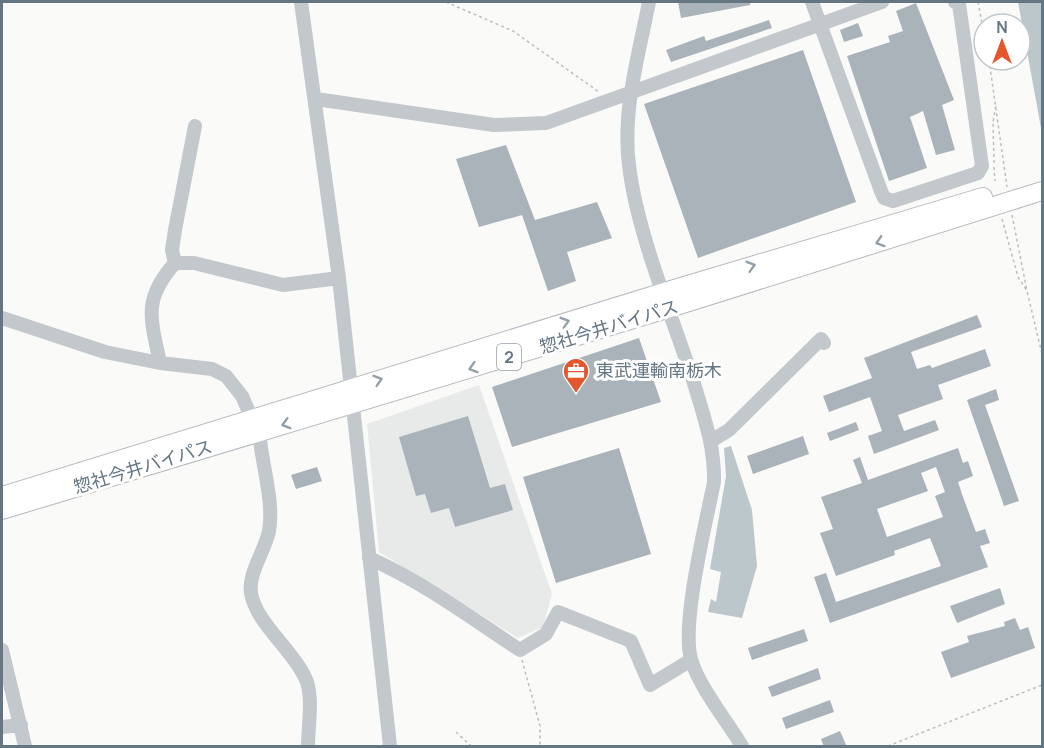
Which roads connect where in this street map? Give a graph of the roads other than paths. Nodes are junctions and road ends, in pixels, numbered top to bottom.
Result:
1 (302, 2) edge
2 (649, 2) edge
3 (812, 2) edge
4 (882, 2) edge
5 (955, 2) edge
6 (821, 25) junction
7 (632, 91) junction
8 (316, 99) junction
9 (195, 126) dead end
10 (1042, 179) edge
11 (1042, 191) edge
12 (1008, 192) junction
13 (175, 263) junction
14 (339, 278) junction
15 (667, 300) junction
16 (2, 318) edge
17 (824, 343) dead end
18 (160, 363) junction
19 (352, 396) junction
20 (249, 412) dead end
21 (260, 440) dead end
22 (711, 441) junction
23 (2, 496) edge
24 (2, 510) edge
25 (369, 558) junction
26 (2, 650) edge
27 (691, 660) junction
28 (21, 724) junction
29 (2, 727) edge
30 (25, 747) edge
31 (308, 747) edge
32 (390, 747) edge
33 (742, 747) edge

1 - 8 street
2 - 7 street
3 - 6 street
4 - 6 street
5 - 6 street
6 - 7 street
7 - 8 street
7 - 15 street
8 - 14 street
9 - 13 street
10 - 12 main road, 惣社今井バイパス / 2
11 - 12 main road, 惣社今井バイパス / 2
12 - 15 main road, 惣社今井バイパス / 2
13 - 14 street
13 - 18 street
14 - 19 street
15 - 19 main road, 惣社今井バイパス / 2
15 - 22 street
16 - 18 street
17 - 22 street
18 - 20 street
19 - 23 main road, 惣社今井バイパス / 2
19 -> 24 main road, 惣社今井バイパス / 2
19 - 25 street
21 - 31 street
22 - 27 street
25 - 27 street
25 - 32 street
26 - 28 street
27 - 33 street
28 - 29 street
28 - 30 street

